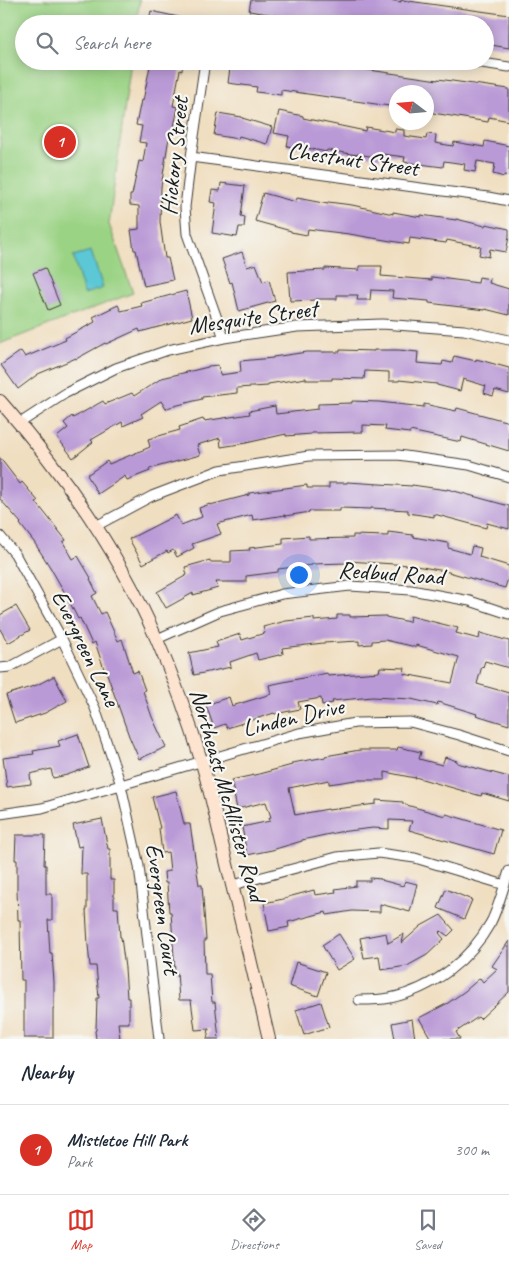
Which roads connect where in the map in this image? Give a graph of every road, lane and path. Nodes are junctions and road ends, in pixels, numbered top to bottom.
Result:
1 (494, 65) edge
2 (509, 67) edge
3 (204, 70) edge
4 (191, 157) junction
5 (509, 202) edge
6 (224, 338) junction
7 (509, 340) edge
8 (0, 401) edge
9 (20, 423) junction
10 (509, 477) edge
11 (96, 526) junction
12 (0, 536) edge
13 (509, 614) edge
14 (62, 639) junction
15 (157, 640) junction
16 (0, 668) edge
17 (509, 751) edge
18 (202, 761) junction
19 (121, 785) junction
20 (0, 814) edge
21 (509, 871) edge
22 (232, 884) junction
23 (505, 885) junction
24 (359, 1000) dead end
25 (159, 1039) edge
26 (269, 1039) edge

1 - 2 street
3 - 4 street, Hickory Street
4 - 5 street, Chestnut Street
4 - 6 street, Hickory Street
6 - 7 street, Mesquite Street
6 - 9 street, Mesquite Street
8 - 9 street, Northeast McAllister Road
9 - 11 street, Northeast McAllister Road
10 - 11 street
11 - 15 street, Northeast McAllister Road
12 - 14 street, Evergreen Lane
13 - 15 street, Redbud Road
14 - 16 street
14 - 19 street, Evergreen Lane
15 - 18 street, Northeast McAllister Road
17 - 18 street, Linden Drive
18 - 19 street, Linden Drive
18 - 22 street, Northeast McAllister Road
19 - 20 street, Linden Drive
19 - 25 street, Evergreen Court
21 - 23 street
22 - 23 street
22 - 26 street, Northeast McAllister Road
23 - 24 street

